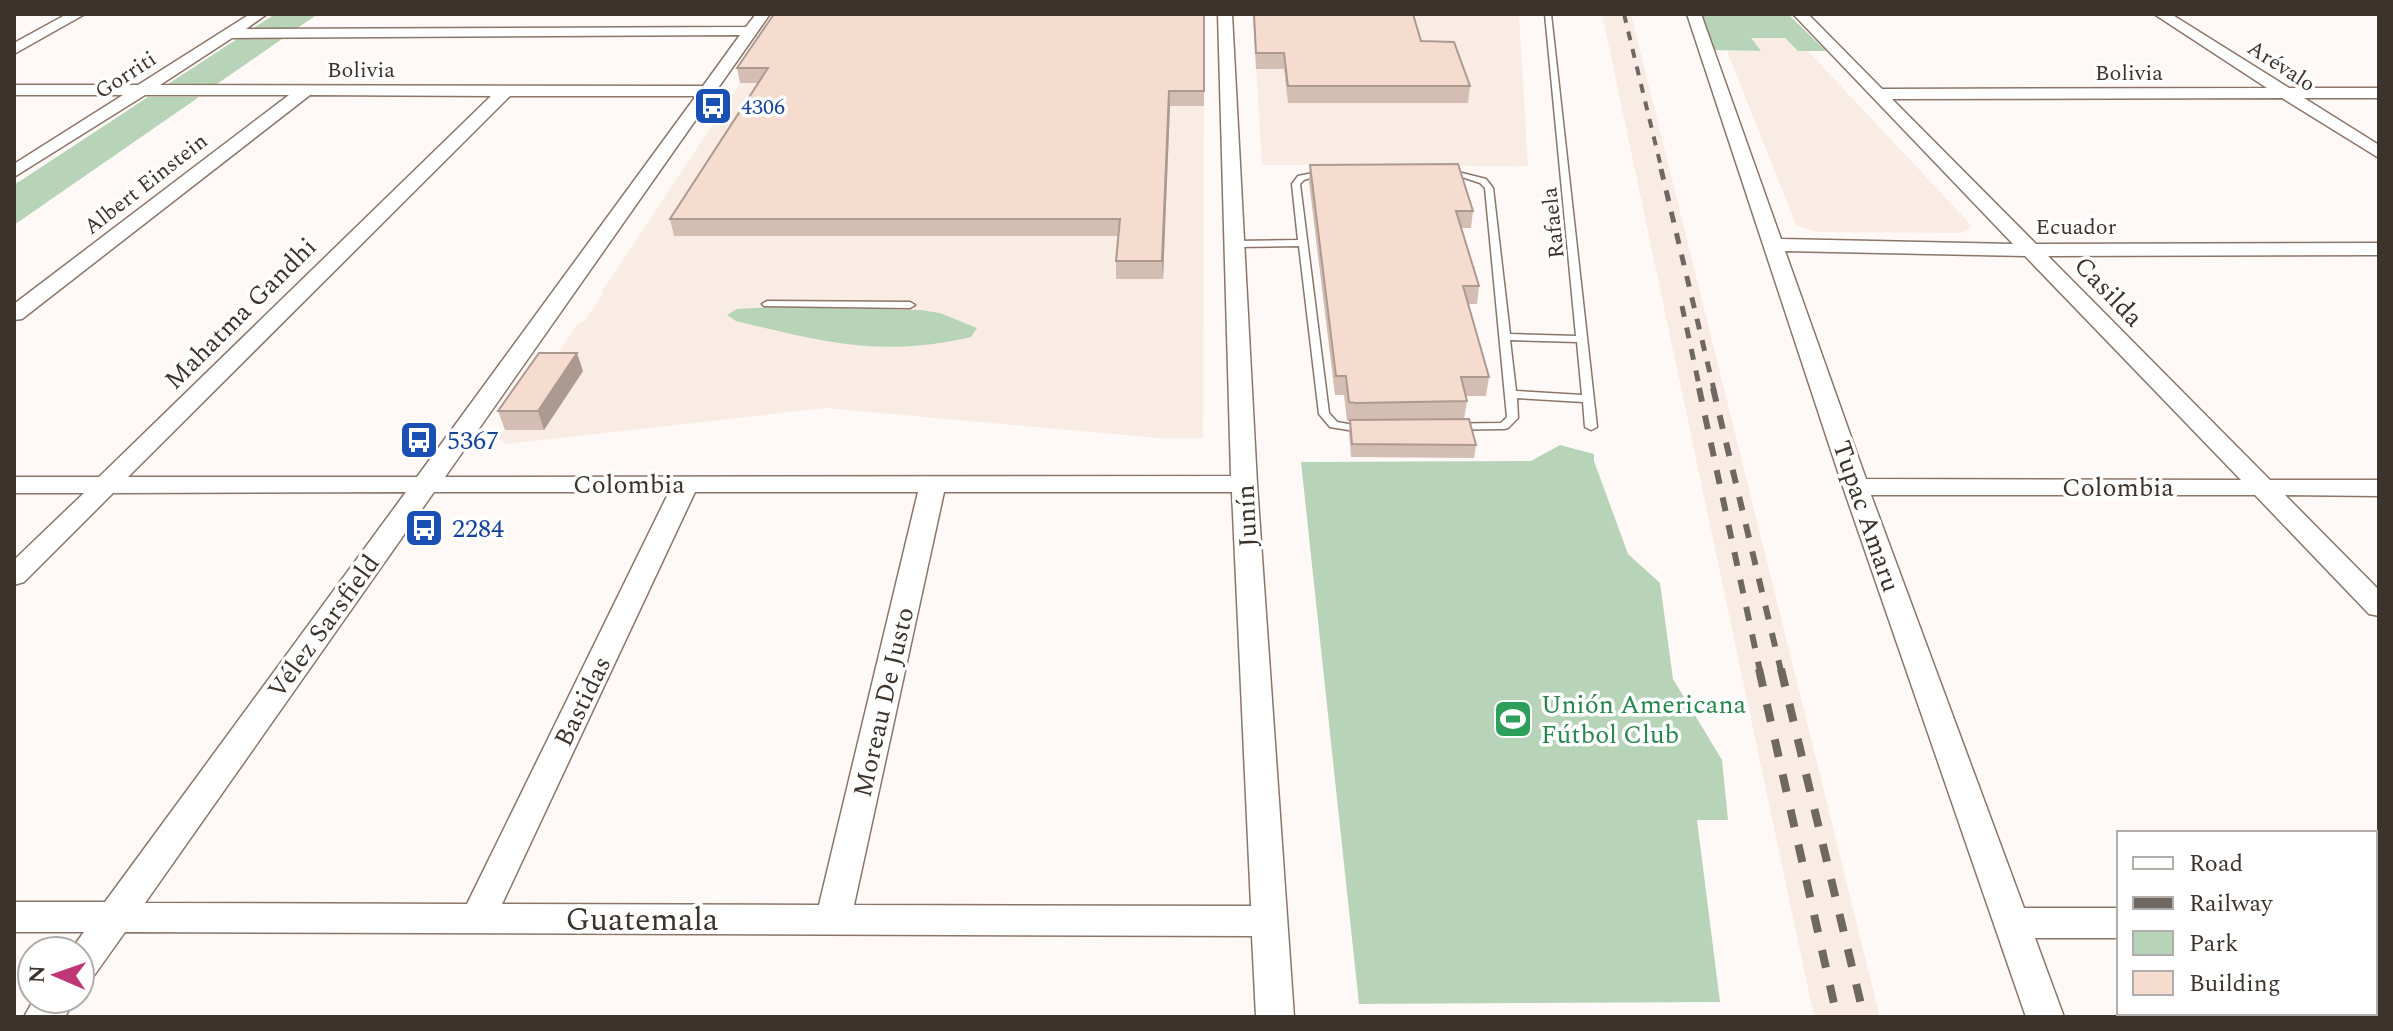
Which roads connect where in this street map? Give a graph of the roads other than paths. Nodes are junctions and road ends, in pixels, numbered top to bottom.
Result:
1 (78, 14) edge
2 (260, 14) edge
3 (1225, 14) edge
4 (1548, 14) edge
5 (1694, 14) edge
6 (1800, 14) edge
7 (2161, 14) edge
8 (757, 23) edge
9 (227, 34) junction
10 (14, 49) edge
11 (14, 90) edge
12 (140, 91) junction
13 (305, 91) junction
14 (505, 91) junction
15 (708, 91) junction
16 (2379, 93) edge
17 (1880, 94) junction
18 (2285, 94) junction
19 (2379, 153) edge
20 (14, 172) edge
21 (1302, 243) junction
22 (1235, 244) junction
23 (1773, 245) junction
24 (2379, 249) edge
25 (2030, 250) junction
26 (767, 304) dead end
27 (910, 305) dead end
28 (14, 314) edge
29 (1505, 337) junction
30 (1582, 339) junction
31 (1511, 394) junction
32 (1587, 399) junction
33 (1591, 427) dead end
34 (426, 483) junction
35 (106, 484) junction
36 (686, 484) junction
37 (933, 484) junction
38 (1244, 484) junction
39 (14, 485) edge
40 (1856, 487) junction
41 (2263, 488) junction
42 (2379, 488) edge
43 (14, 576) edge
44 (2379, 607) edge
45 (14, 917) edge
46 (115, 917) junction
47 (478, 918) junction
48 (833, 919) junction
49 (1270, 921) junction
50 (2011, 923) junction
51 (2117, 923) edge
52 (96, 944) edge
53 (1275, 1017) edge
54 (2045, 1017) edge

1 - 10 street
2 - 9 street, Gorriti
3 - 22 street, Junín
4 - 30 lane, Rafaela
5 - 23 street, Tupac Amaru
6 - 17 street, Casilda
7 - 18 street, Arévalo
8 - 9 street
8 - 15 street, Vélez Sarsfield
9 - 12 street, Gorriti
11 - 12 street, Bolivia
12 - 13 street, Bolivia
12 - 20 street, Gorriti
13 - 14 street, Bolivia
13 - 28 street, Albert Einstein
14 - 15 street, Bolivia
14 - 35 street, Mahatma Gandhi
15 - 34 street, Vélez Sarsfield
16 - 18 street, Bolivia
17 - 18 street, Bolivia
17 - 25 street, Casilda
18 - 19 street, Arévalo
21 - 22 lane
21 - 29 lane
21 - 31 lane
22 - 38 street, Junín
23 - 25 street, Ecuador
23 - 40 street, Tupac Amaru
24 - 25 street, Ecuador
25 - 41 street, Casilda
26 - 27 lane
29 - 30 lane
29 - 31 lane
30 - 32 lane, Rafaela
31 - 32 lane
32 - 33 lane, Rafaela
34 - 35 street, Colombia
34 - 36 street, Colombia
34 - 46 street, Vélez Sarsfield
35 - 39 street, Colombia
35 - 43 street, Mahatma Gandhi
36 - 37 street, Colombia
36 - 47 street, Bastidas
37 - 38 street, Colombia
37 - 48 street, Moreau De Justo
38 - 49 street, Junín
40 - 41 street, Colombia
40 - 50 street, Tupac Amaru
41 - 42 street, Colombia
41 - 44 street, Casilda
45 - 46 street, Guatemala
46 - 47 street, Guatemala
46 - 52 street, Vélez Sarsfield
47 - 48 street, Guatemala
48 - 49 street, Guatemala
49 - 53 street, Junín
50 - 51 street
50 - 54 street, Tupac Amaru

